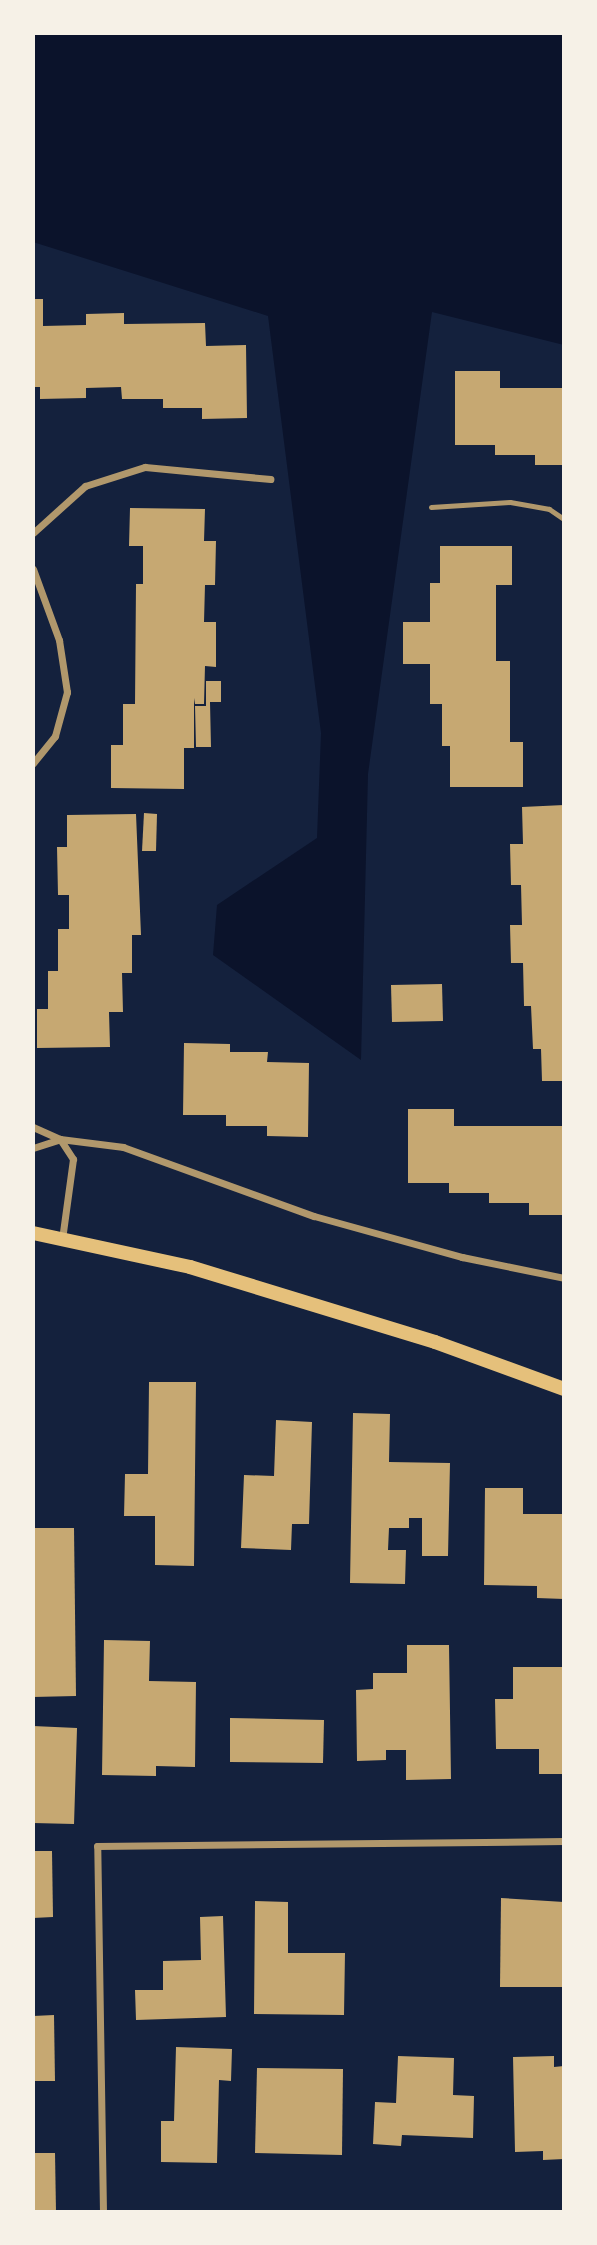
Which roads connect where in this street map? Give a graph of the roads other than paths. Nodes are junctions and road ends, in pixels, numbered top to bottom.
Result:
1 (270, 479) dead end
2 (431, 507) dead end
3 (564, 519) edge
4 (33, 533) edge
5 (33, 569) edge
6 (33, 763) edge
7 (33, 1127) edge
8 (60, 1139) junction
9 (33, 1148) edge
10 (33, 1233) edge
11 (61, 1239) junction
12 (564, 1278) edge
13 (564, 1389) edge
14 (564, 1841) edge
15 (103, 2212) edge

1 - 4 street
2 - 3 lane
5 - 6 street
7 - 8 street
8 - 9 street
8 - 11 street
8 - 12 street
10 - 11 main road
11 - 13 main road
14 - 15 street

